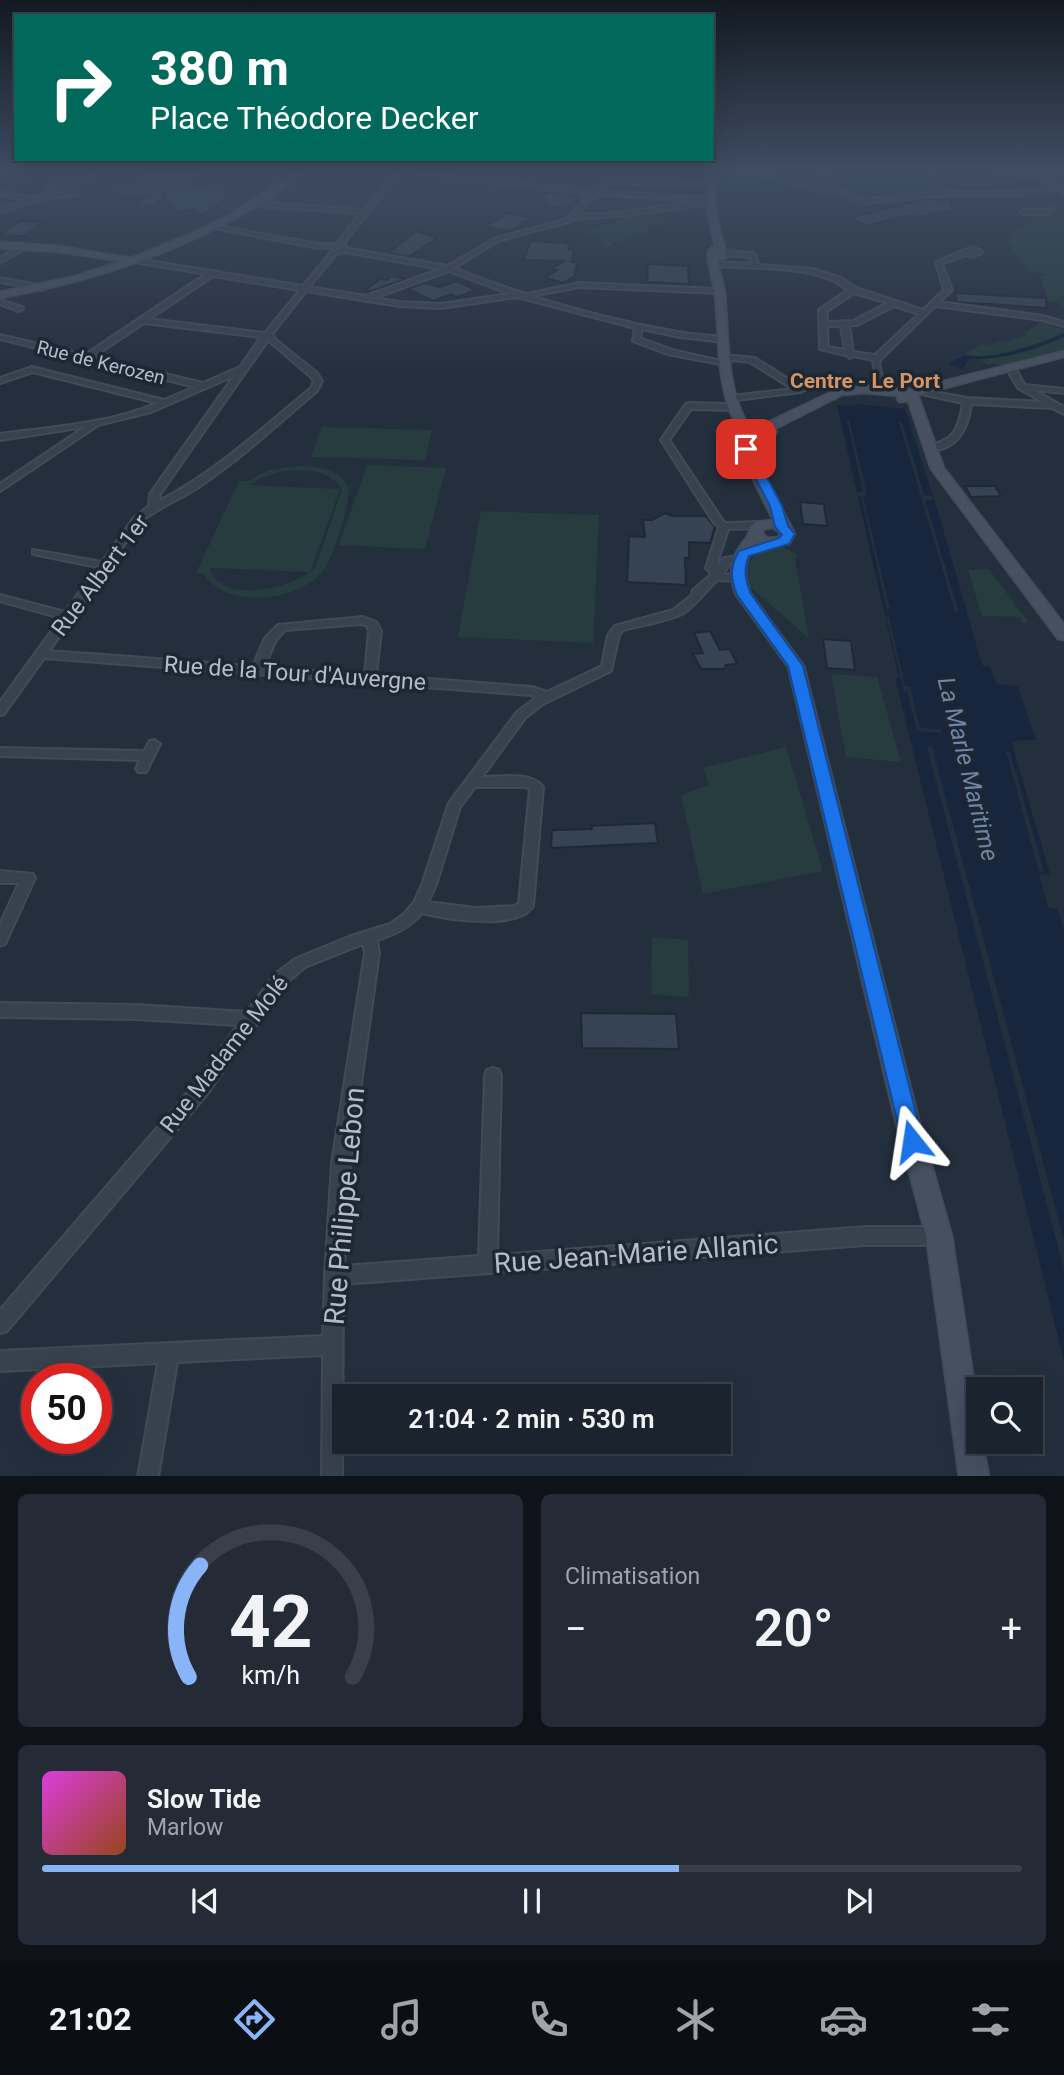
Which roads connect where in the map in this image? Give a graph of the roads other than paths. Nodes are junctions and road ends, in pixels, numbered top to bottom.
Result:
1 (187, 239) edge
2 (280, 239) edge
3 (345, 239) edge
4 (500, 239) edge
5 (717, 239) edge
6 (0, 245) edge
7 (24, 247) junction
8 (337, 249) junction
9 (964, 249) dead end
10 (719, 257) junction
11 (131, 260) junction
12 (0, 261) edge
13 (756, 266) junction
14 (449, 268) junction
15 (211, 274) junction
16 (0, 280) edge
17 (43, 288) junction
18 (304, 289) junction
19 (505, 290) junction
20 (720, 290) junction
21 (853, 290) junction
22 (0, 295) edge
23 (525, 295) junction
24 (365, 299) junction
25 (494, 299) junction
26 (0, 302) edge
27 (891, 302) junction
28 (934, 304) junction
29 (19, 309) dead end
30 (925, 313) junction
31 (141, 320) junction
32 (822, 324) junction
33 (845, 324) junction
34 (1064, 324) edge
35 (639, 327) junction
36 (269, 336) junction
37 (0, 337) edge
38 (724, 340) junction
39 (279, 347) junction
40 (257, 349) junction
41 (824, 349) joint
42 (1064, 354) edge
43 (850, 356) junction
44 (86, 358) junction
45 (726, 360) junction
46 (877, 362) junction
47 (243, 369) junction
48 (1011, 369) junction
49 (0, 382) edge
50 (203, 386) junction
51 (1024, 388) junction
52 (881, 390) junction
53 (1064, 391) edge
54 (829, 397) junction
55 (912, 397) junction
56 (967, 401) junction
57 (167, 403) junction
58 (732, 403) junction
59 (1052, 405) junction
60 (1064, 411) edge
61 (97, 423) junction
62 (746, 427) junction
63 (768, 427) junction
64 (0, 437) edge
65 (759, 438) junction
66 (930, 448) junction
67 (746, 449) junction
68 (0, 488) edge
69 (771, 496) junction
70 (154, 506) junction
71 (724, 526) junction
72 (782, 527) junction
73 (761, 528) junction
74 (772, 543) junction
75 (37, 552) dead end
76 (104, 565) junction
77 (735, 566) junction
78 (0, 598) edge
79 (68, 616) junction
80 (1064, 635) edge
81 (41, 654) junction
82 (257, 670) junction
83 (370, 678) junction
84 (549, 697) junction
85 (0, 711) edge
86 (154, 744) dead end
87 (0, 752) edge
88 (472, 782) junction
89 (0, 877) edge
90 (419, 906) junction
91 (369, 937) junction
92 (0, 940) edge
93 (0, 1010) edge
94 (250, 1019) junction
95 (493, 1075) dead end
96 (939, 1236) junction
97 (488, 1264) junction
98 (334, 1276) junction
99 (0, 1324) edge
100 (333, 1345) junction
101 (169, 1353) junction
102 (0, 1361) edge
103 (148, 1476) edge
104 (332, 1476) edge
105 (974, 1476) edge

1 - 11 main road
2 - 8 street
3 - 8 street, Rue Albert 1er
4 - 14 street
5 - 10 main road
6 - 7 main road
7 - 11 main road
7 - 12 street
8 - 14 street
8 - 18 street, Rue Albert 1er
9 - 28 street
10 - 13 street
10 - 13 street
10 - 20 main road
11 - 15 street
11 - 17 main road
13 - 21 street
14 - 19 street
14 - 24 street
15 - 18 street
15 - 31 street
16 - 17 street
17 - 22 main road
18 - 24 street
18 - 36 street, Rue Albert 1er
19 - 23 street
19 - 25 street
20 - 23 street
20 - 38 main road
21 - 27 street
21 - 32 street
23 - 25 street
23 - 35 street
24 - 25 street
26 - 29 street
27 - 30 street
27 - 33 street
28 - 30 street
28 - 34 street
30 - 46 street
31 - 36 street
31 - 44 street
32 - 33 street
32 - 41 street
33 - 43 street
35 - 38 street
35 - 45 street
36 - 39 street
36 - 40 street, Rue Albert 1er
37 - 44 street, Rue de Kerozen
38 - 45 main road
39 - 40 street
39 - 70 street
40 - 47 street, Rue Albert 1er
41 - 43 street
42 - 48 main road
43 - 46 street
44 - 50 street, Rue de Kerozen
45 - 58 main road
45 - 58 street
46 - 52 street
47 - 50 street
47 - 70 street, Rue Albert 1er
48 - 51 street
48 - 55 main road
49 - 57 street
50 - 57 street
51 - 53 street
51 - 59 street
52 - 54 main road
52 - 55 main road
54 - 55 main road
54 - 63 main road
55 - 56 street
55 - 66 main road
56 - 59 street
56 - 66 street
57 - 61 street
58 - 62 main road
58 - 71 street
59 - 60 street
61 - 64 street
61 - 68 street
62 - 63 main road
62 - 65 main road
62 - 67 main road
63 - 65 main road
65 - 67 main road
66 - 80 main road
67 - 69 main road
69 - 72 main road
69 - 73 main road
70 - 76 street, Rue Albert 1er
71 - 73 street
71 - 77 street
72 - 73 main road
72 - 74 main road
73 - 74 main road
73 - 77 main road
74 - 77 main road
75 - 76 street
76 - 79 street, Rue Albert 1er
77 - 84 street, Rue Madame Molé
77 - 96 main road
78 - 79 street
79 - 81 street, Rue Albert 1er
81 - 82 street, Rue de la Tour d'Auvergne
81 - 85 street, Rue Albert 1er
82 - 83 street, Rue de la Tour d'Auvergne
82 - 83 street
83 - 84 street, Rue de la Tour d'Auvergne
84 - 88 street, Rue Madame Molé
86 - 87 street
88 - 90 street, Rue Madame Molé
88 - 90 street
89 - 92 street
90 - 91 street, Rue Madame Molé
91 - 94 street, Rue Madame Molé
91 - 98 street, Rue Philippe Lebon
93 - 94 street
94 - 99 street, Rue Madame Molé
95 - 97 street
96 - 97 street, Rue Jean-Marie Allanic
96 - 105 main road
97 - 98 street, Rue Jean-Marie Allanic
98 - 100 street, Rue Philippe Lebon
100 - 101 street
100 - 104 street, Rue Philippe Lebon
101 - 102 street
101 - 103 street

